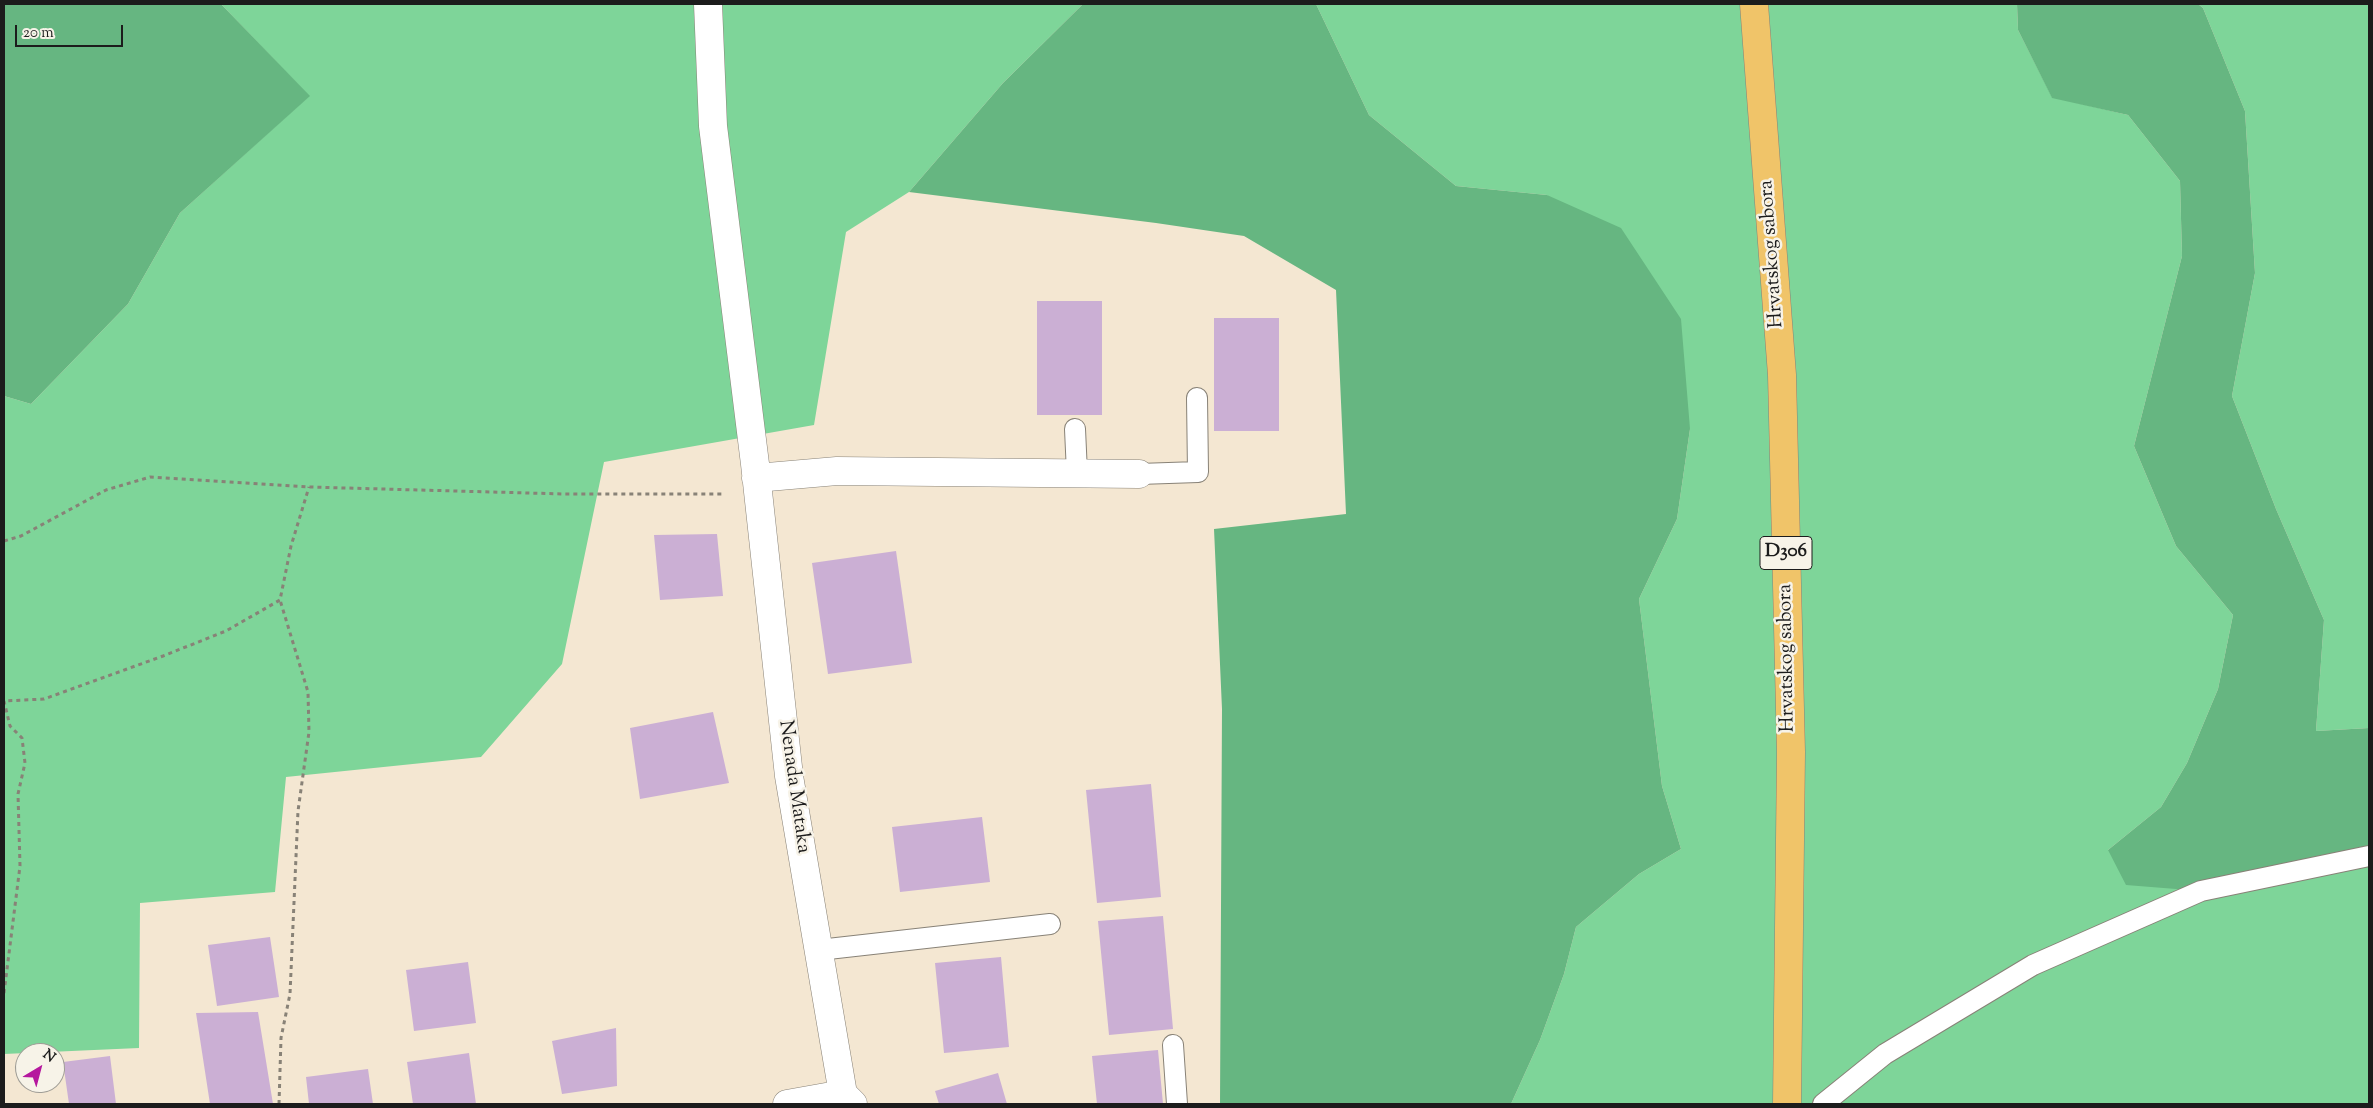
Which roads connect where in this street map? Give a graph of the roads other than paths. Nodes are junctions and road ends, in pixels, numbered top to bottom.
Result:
1 (708, 4) edge
2 (1754, 4) edge
3 (1197, 398) dead end
4 (1076, 429) dead end
5 (1077, 473) junction
6 (1139, 474) joint
7 (757, 479) junction
8 (2369, 856) edge
9 (1050, 924) dead end
10 (819, 950) junction
11 (1173, 1045) dead end
12 (848, 1099) edge
13 (787, 1104) edge
14 (1177, 1104) edge
15 (1787, 1104) edge
16 (1824, 1104) edge

1 - 7 street, Nenada Mataka
2 - 15 main road, Hrvatskog sabora / D306
3 - 6 lane
4 - 5 lane
5 - 6 street
5 - 7 street
7 - 10 street, Nenada Mataka
8 - 16 lane
9 - 10 lane
10 - 12 street, Nenada Mataka
11 - 14 lane
12 - 13 street

